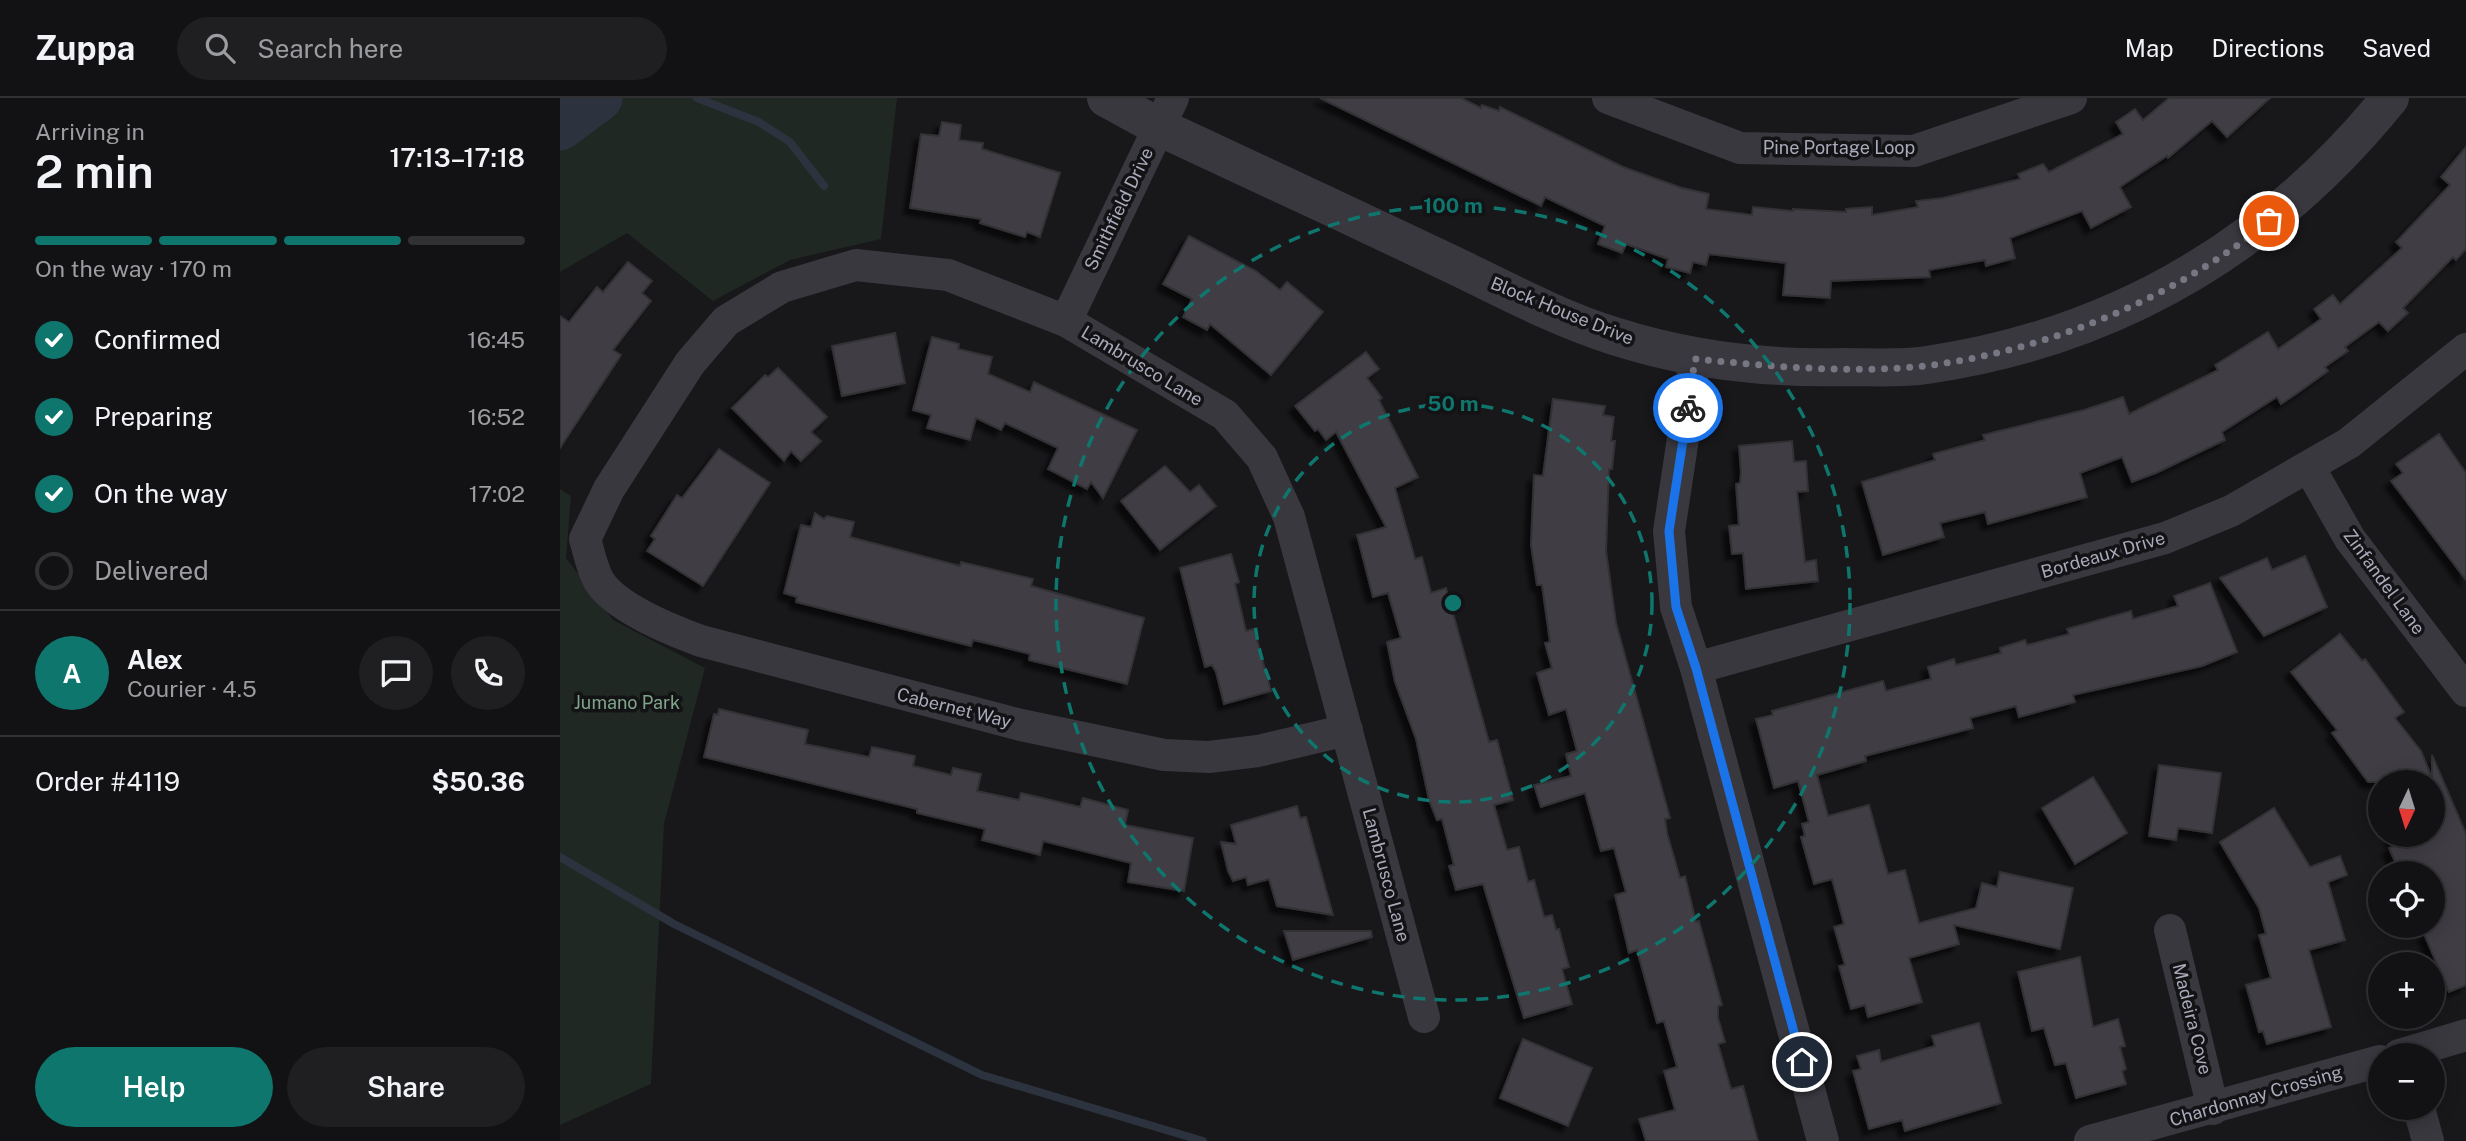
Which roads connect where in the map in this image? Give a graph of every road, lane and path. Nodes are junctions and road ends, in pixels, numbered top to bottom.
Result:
1 (1106, 98) edge
2 (1608, 98) edge
3 (2071, 98) edge
4 (2390, 98) edge
5 (1166, 112) edge
6 (1066, 321) junction
7 (2466, 349) edge
8 (1695, 359) junction
9 (2309, 467) junction
10 (592, 562) joint
11 (1696, 668) junction
12 (2466, 691) edge
13 (1347, 730) junction
14 (2170, 930) dead end
15 (1424, 1017) dead end
16 (2466, 1035) edge
17 (2440, 1043) edge
18 (2368, 1064) edge
19 (2213, 1109) junction
20 (2422, 1120) edge
21 (1824, 1141) edge
22 (2090, 1141) edge
23 (2428, 1141) edge

1 - 5 street, Block House Drive
2 - 3 street, Pine Portage Loop
4 - 8 street, Block House Drive
5 - 6 street, Smithfield Drive
5 - 8 street, Block House Drive
6 - 10 street, Lambrusco Lane
6 - 13 street, Lambrusco Lane
7 - 9 street, Bordeaux Drive
8 - 11 street
9 - 11 street, Bordeaux Drive
9 - 12 street, Zinfandel Lane
10 - 13 street, Cabernet Way
11 - 21 street
13 - 15 street, Lambrusco Lane
14 - 19 street, Madeira Cove
16 - 17 street, Chardonnay Crossing
18 - 19 street, Chardonnay Crossing
19 - 22 street, Chardonnay Crossing
20 - 23 street

